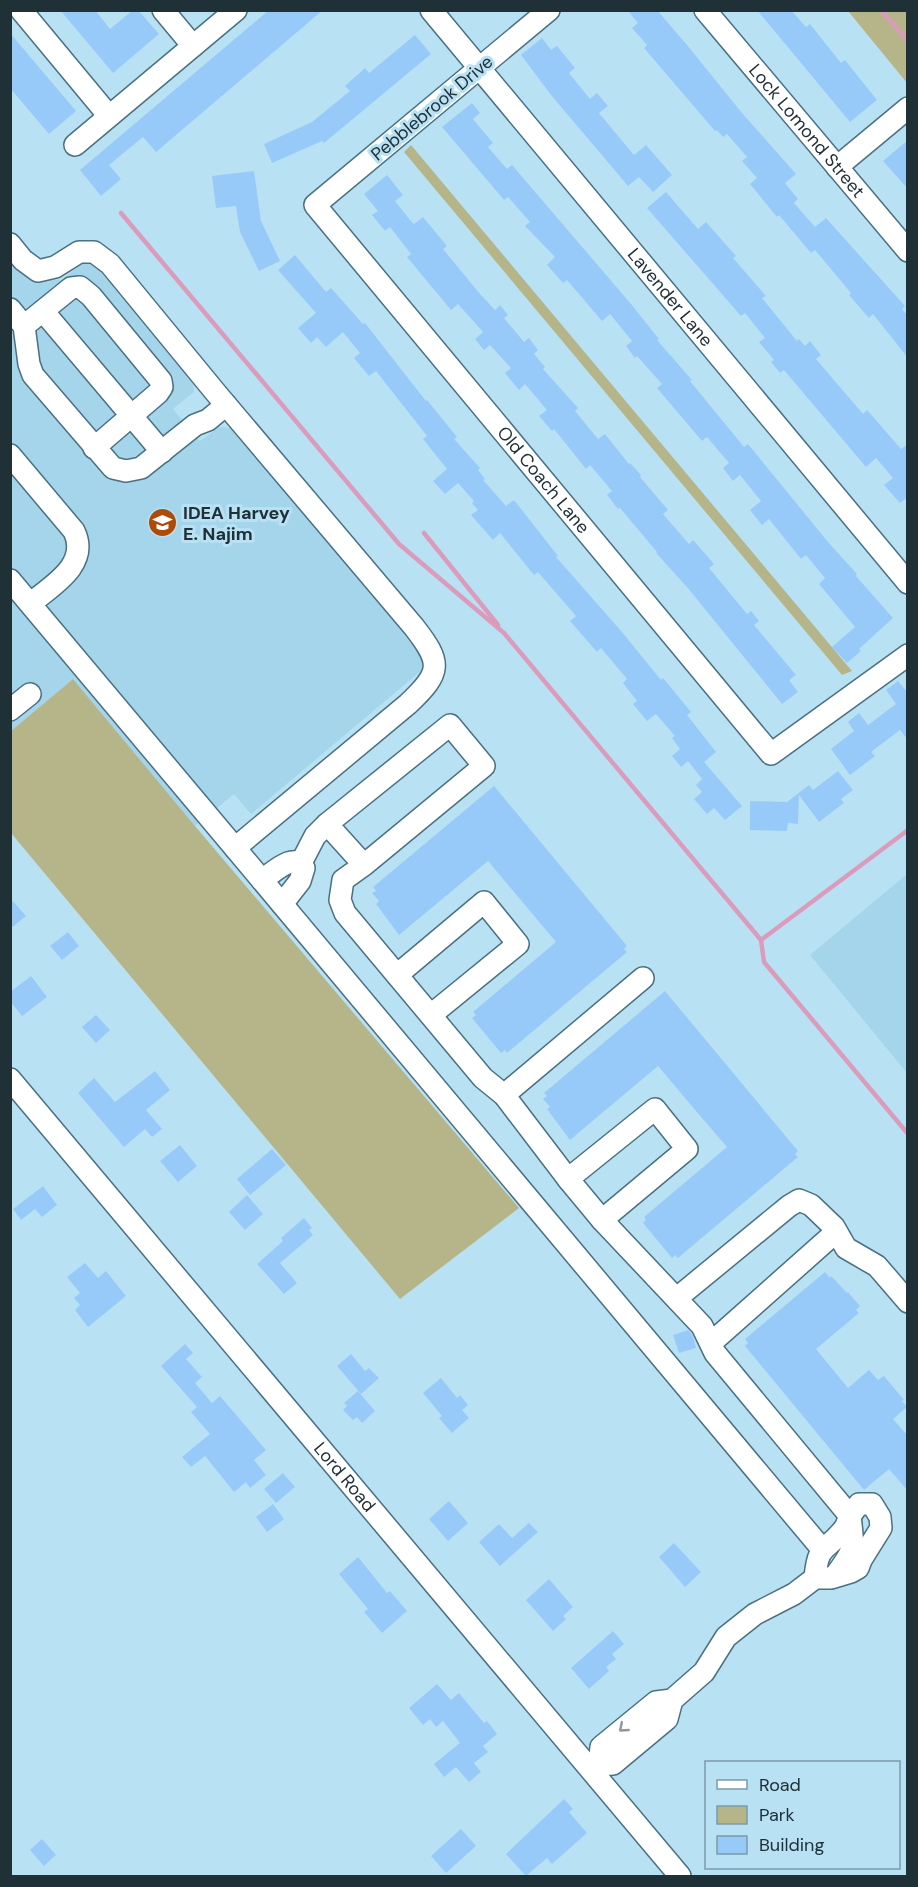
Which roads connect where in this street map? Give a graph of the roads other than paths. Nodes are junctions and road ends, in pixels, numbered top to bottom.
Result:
1 (21, 10) edge
2 (163, 10) edge
3 (236, 10) edge
4 (431, 10) edge
5 (549, 10) edge
6 (705, 10) edge
7 (193, 46) junction
8 (479, 68) junction
9 (908, 108) edge
10 (109, 116) junction
11 (75, 145) dead end
12 (837, 167) junction
13 (315, 205) joint
14 (10, 244) edge
15 (908, 251) edge
16 (10, 309) edge
17 (43, 311) junction
18 (24, 326) junction
19 (221, 399) junction
20 (132, 416) junction
21 (94, 448) junction
22 (162, 452) junction
23 (10, 455) edge
24 (10, 579) edge
25 (908, 583) edge
26 (31, 603) junction
27 (908, 655) edge
28 (30, 694) dead end
29 (10, 710) edge
30 (327, 824) junction
31 (235, 848) junction
32 (301, 864) junction
33 (364, 866) junction
34 (262, 880) junction
35 (282, 904) junction
36 (397, 975) junction
37 (643, 978) dead end
38 (430, 1015) junction
39 (10, 1079) edge
40 (504, 1095) junction
41 (568, 1179) junction
42 (602, 1220) junction
43 (836, 1232) junction
44 (677, 1298) junction
45 (908, 1302) edge
46 (711, 1343) junction
47 (850, 1516) junction
48 (822, 1550) junction
49 (855, 1559) junction
50 (825, 1577) junction
51 (596, 1768) junction
52 (680, 1876) edge

1 - 10 street
2 - 7 street
3 - 7 street
4 - 8 street, Lavender Lane
5 - 8 street, Pebblebrook Drive
6 - 12 street, Lock Lomond Street
7 - 10 street
8 - 13 street, Pebblebrook Drive
8 - 25 street, Lavender Lane
9 - 12 street
10 - 11 street
12 - 15 street, Lock Lomond Street
13 - 27 street, Old Coach Lane
14 - 19 street
16 - 18 street
17 - 18 street
17 - 20 street
17 - 20 street
18 - 21 street
19 - 22 street
19 - 31 street
20 - 21 street
20 - 22 street
21 - 22 street
23 - 26 street
24 - 26 street
26 - 31 street
28 - 29 street
30 - 32 street
30 - 33 street
30 - 33 street
31 - 34 street
32 - 34 street
32 - 35 street
33 - 36 street
34 - 35 street
35 - 48 street
36 - 38 street
36 - 38 street
37 - 40 street
38 - 40 street
39 - 51 street, Lord Road
40 - 41 street
41 - 42 street
41 - 42 street
42 - 44 street
43 - 44 street
43 - 45 street
43 - 46 street
44 - 46 street
46 - 47 street
47 - 48 street
47 - 49 street
47 - 49 street
48 - 50 street
49 - 50 street
50 - 51 street
51 - 52 street, Lord Road

